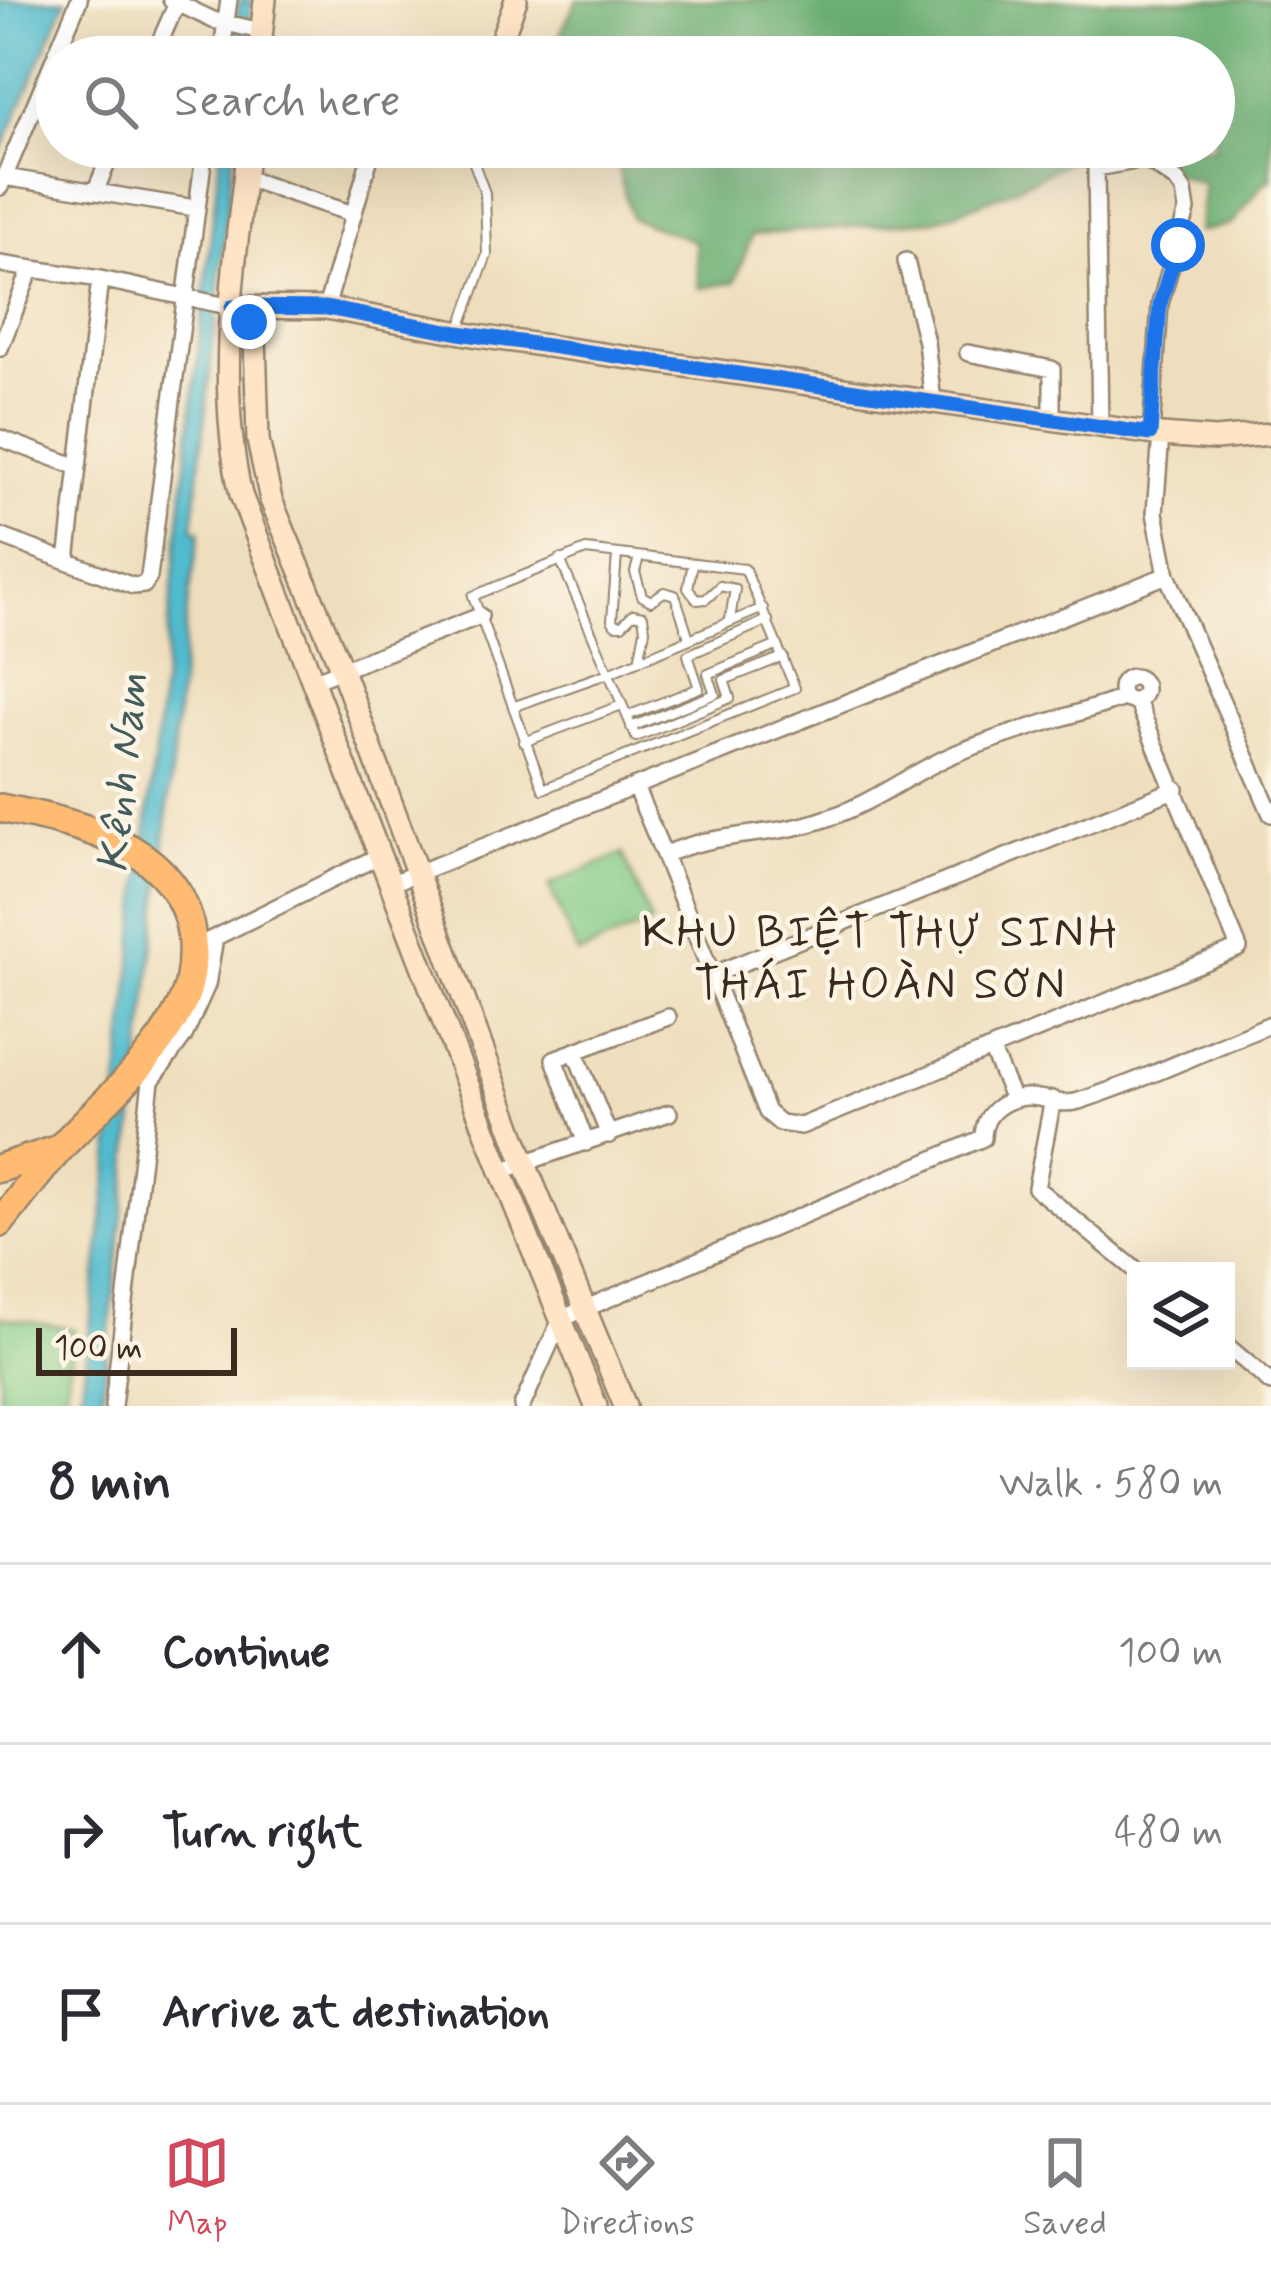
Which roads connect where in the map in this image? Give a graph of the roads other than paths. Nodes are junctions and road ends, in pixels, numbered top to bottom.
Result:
1 (79, 0) edge
2 (229, 0) edge
3 (265, 0) edge
4 (516, 0) edge
5 (174, 1) edge
6 (229, 25) junction
7 (261, 31) junction
8 (64, 36) edge
9 (161, 36) edge
10 (226, 36) edge
11 (261, 36) edge
12 (503, 36) edge
13 (36, 102) edge
14 (105, 168) edge
15 (202, 168) edge
16 (246, 168) edge
17 (367, 168) edge
18 (476, 168) edge
19 (1096, 168) edge
20 (1158, 168) edge
21 (245, 178) junction
22 (2, 182) edge
23 (95, 192) junction
24 (195, 208) junction
25 (353, 214) junction
26 (906, 261) dead end
27 (0, 264) edge
28 (31, 269) junction
29 (100, 279) junction
30 (190, 299) junction
31 (232, 307) junction
32 (326, 308) junction
33 (459, 333) junction
34 (0, 348) edge
35 (968, 353) dead end
36 (933, 402) junction
37 (1052, 421) junction
38 (1100, 427) junction
39 (1156, 434) junction
40 (1271, 434) edge
41 (0, 438) edge
42 (78, 467) junction
43 (0, 536) edge
44 (617, 555) junction
45 (639, 557) junction
46 (560, 559) junction
47 (67, 561) junction
48 (693, 563) junction
49 (1167, 574) junction
50 (763, 608) junction
51 (480, 616) junction
52 (768, 620) junction
53 (730, 621) junction
54 (689, 638) junction
55 (778, 645) junction
56 (783, 657) junction
57 (640, 658) junction
58 (342, 670) junction
59 (609, 673) junction
60 (313, 681) junction
61 (622, 704) junction
62 (515, 706) junction
63 (627, 716) junction
64 (632, 727) junction
65 (524, 742) junction
66 (635, 789) junction
67 (1176, 789) junction
68 (0, 808) edge
69 (1271, 814) edge
70 (381, 855) junction
71 (664, 855) junction
72 (417, 872) junction
73 (392, 883) junction
74 (203, 944) junction
75 (712, 975) junction
76 (668, 1017) dead end
77 (1271, 1024) edge
78 (991, 1049) junction
79 (575, 1052) junction
80 (1013, 1099) junction
81 (1053, 1099) junction
82 (669, 1113) dead end
83 (609, 1135) junction
84 (586, 1143) junction
85 (60, 1148) junction
86 (525, 1164) junction
87 (0, 1168) edge
88 (501, 1171) junction
89 (0, 1223) edge
90 (1127, 1263) edge
91 (585, 1307) junction
92 (562, 1319) junction
93 (1235, 1353) edge
94 (1271, 1383) edge
95 (113, 1406) edge
96 (522, 1406) edge
97 (596, 1406) edge
98 (625, 1406) edge

1 - 8 street
2 - 6 street
3 - 7 main road
4 - 12 main road
5 - 6 street
5 - 9 street
6 - 7 street
6 - 10 street
7 - 11 main road
13 - 22 street
14 - 23 street
15 - 24 street
16 - 21 main road
17 - 25 street
18 - 33 lane
19 - 38 street
20 - 39 street
21 - 25 street
21 - 31 main road
22 - 23 street
23 - 24 street
24 - 30 street
25 - 32 street
26 - 36 street
27 - 28 street
28 - 29 street
28 - 34 street
29 - 30 street
29 - 42 street
30 - 31 street
30 - 47 street
31 - 32 main road
31 - 58 main road
31 - 60 main road
32 - 33 main road
33 - 36 main road
35 - 37 street
36 - 37 main road
37 - 38 main road
38 - 39 main road
39 - 40 main road
39 - 49 street
41 - 42 street
42 - 47 street
43 - 47 street
44 - 45 lane
44 - 46 lane
44 - 57 lane
45 - 48 lane
45 - 54 lane
46 - 51 lane
46 - 59 lane
48 - 50 lane
48 - 53 lane
49 - 66 street
49 - 69 street
50 - 52 lane
50 - 53 lane
51 - 58 street
51 - 62 lane
52 - 55 lane
52 - 63 lane
53 - 54 lane
54 - 57 lane
55 - 56 lane
55 - 64 lane
56 - 64 lane
56 - 65 lane
57 - 59 lane
58 - 60 street
58 - 72 main road
59 - 61 lane
59 - 62 lane
60 - 70 main road
61 - 63 lane
61 - 65 lane
62 - 65 lane
63 - 64 lane
66 - 71 street
66 - 72 street
67 - 71 street
67 - 75 street
67 - 78 street
68 - 74 highway
70 - 73 main road
70 - 74 street
71 - 75 street
72 - 73 street
72 - 86 main road
73 - 88 main road
74 - 85 highway
74 - 95 street
75 - 78 street
76 - 79 street
77 - 81 street
78 - 80 street
79 - 83 street
79 - 84 street
80 - 81 street
80 - 91 street
81 - 90 street
82 - 83 street
83 - 84 street
84 - 86 street
85 - 87 highway
85 - 89 highway
86 - 88 street
86 - 91 main road
88 - 92 main road
91 - 92 street
91 - 98 main road
92 - 96 street
92 - 97 main road
93 - 94 street

